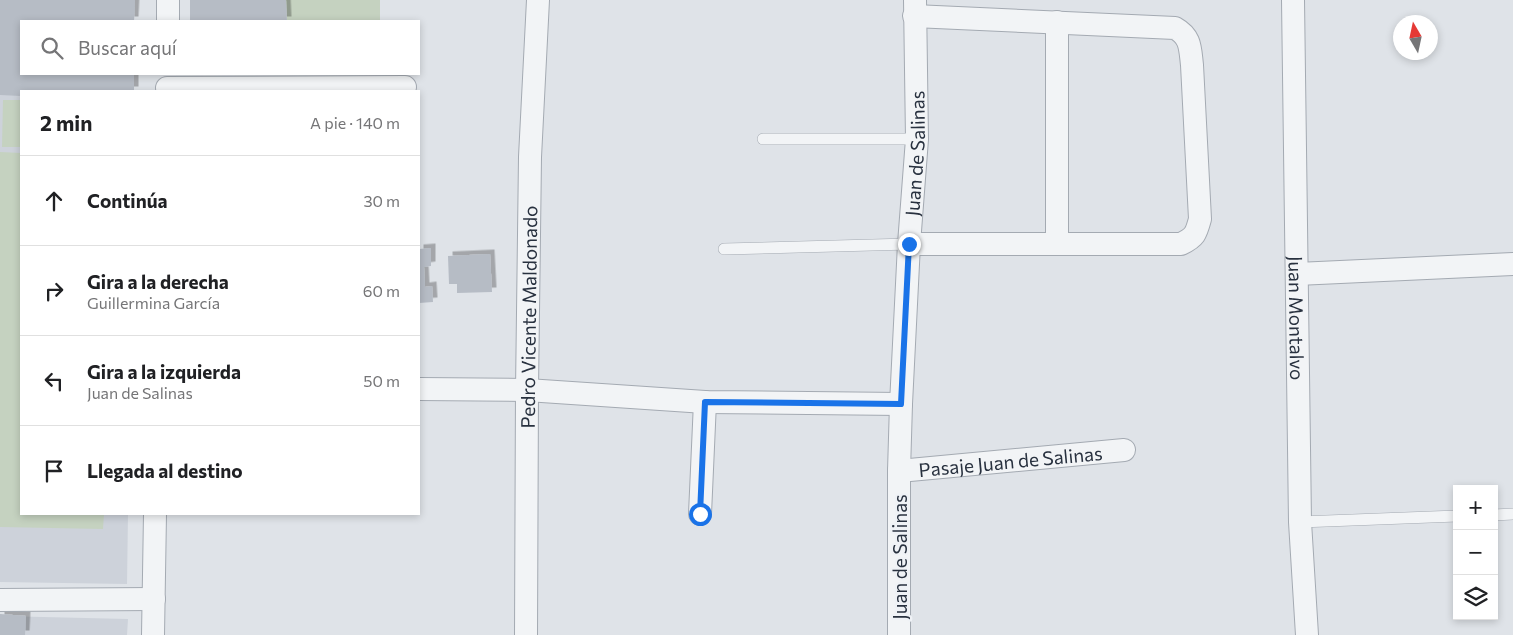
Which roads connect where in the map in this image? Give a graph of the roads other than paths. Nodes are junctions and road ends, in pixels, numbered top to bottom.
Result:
1 (168, 0) edge
2 (538, 0) edge
3 (1293, 0) edge
4 (915, 8) edge
5 (168, 20) edge
6 (1057, 22) junction
7 (167, 84) edge
8 (405, 87) dead end
9 (763, 139) dead end
10 (917, 139) junction
11 (909, 244) junction
12 (1057, 244) junction
13 (724, 249) dead end
14 (1513, 264) edge
15 (1297, 274) junction
16 (420, 389) edge
17 (527, 390) junction
18 (705, 402) junction
19 (901, 404) junction
20 (1124, 450) dead end
21 (899, 471) junction
22 (700, 514) dead end
23 (1513, 514) edge
24 (155, 515) edge
25 (1498, 515) edge
26 (1453, 516) edge
27 (1300, 522) junction
28 (154, 599) junction
29 (0, 600) edge
30 (153, 635) edge
31 (526, 635) edge
32 (899, 635) edge
33 (1307, 635) edge

1 - 5 street
2 - 17 street, Pedro Vicente Maldonado
3 - 15 street, Juan Montalvo
4 - 6 street
4 - 10 street, Juan de Salinas
6 - 12 street
6 - 12 street
7 - 8 street
9 - 10 lane
10 - 11 street, Juan de Salinas
11 - 12 street
11 - 13 lane
11 - 19 street, Juan de Salinas
14 - 15 street
15 - 27 street, Juan Montalvo
16 - 17 street
17 - 18 street
17 - 31 street, Pedro Vicente Maldonado
18 - 19 street
18 - 22 street
19 - 21 street, Juan de Salinas
20 - 21 street, Pasaje Juan de Salinas
21 - 32 street, Juan de Salinas
23 - 25 lane
24 - 28 street
26 - 27 lane
27 - 33 street, Juan Montalvo
28 - 29 street
28 - 30 street

